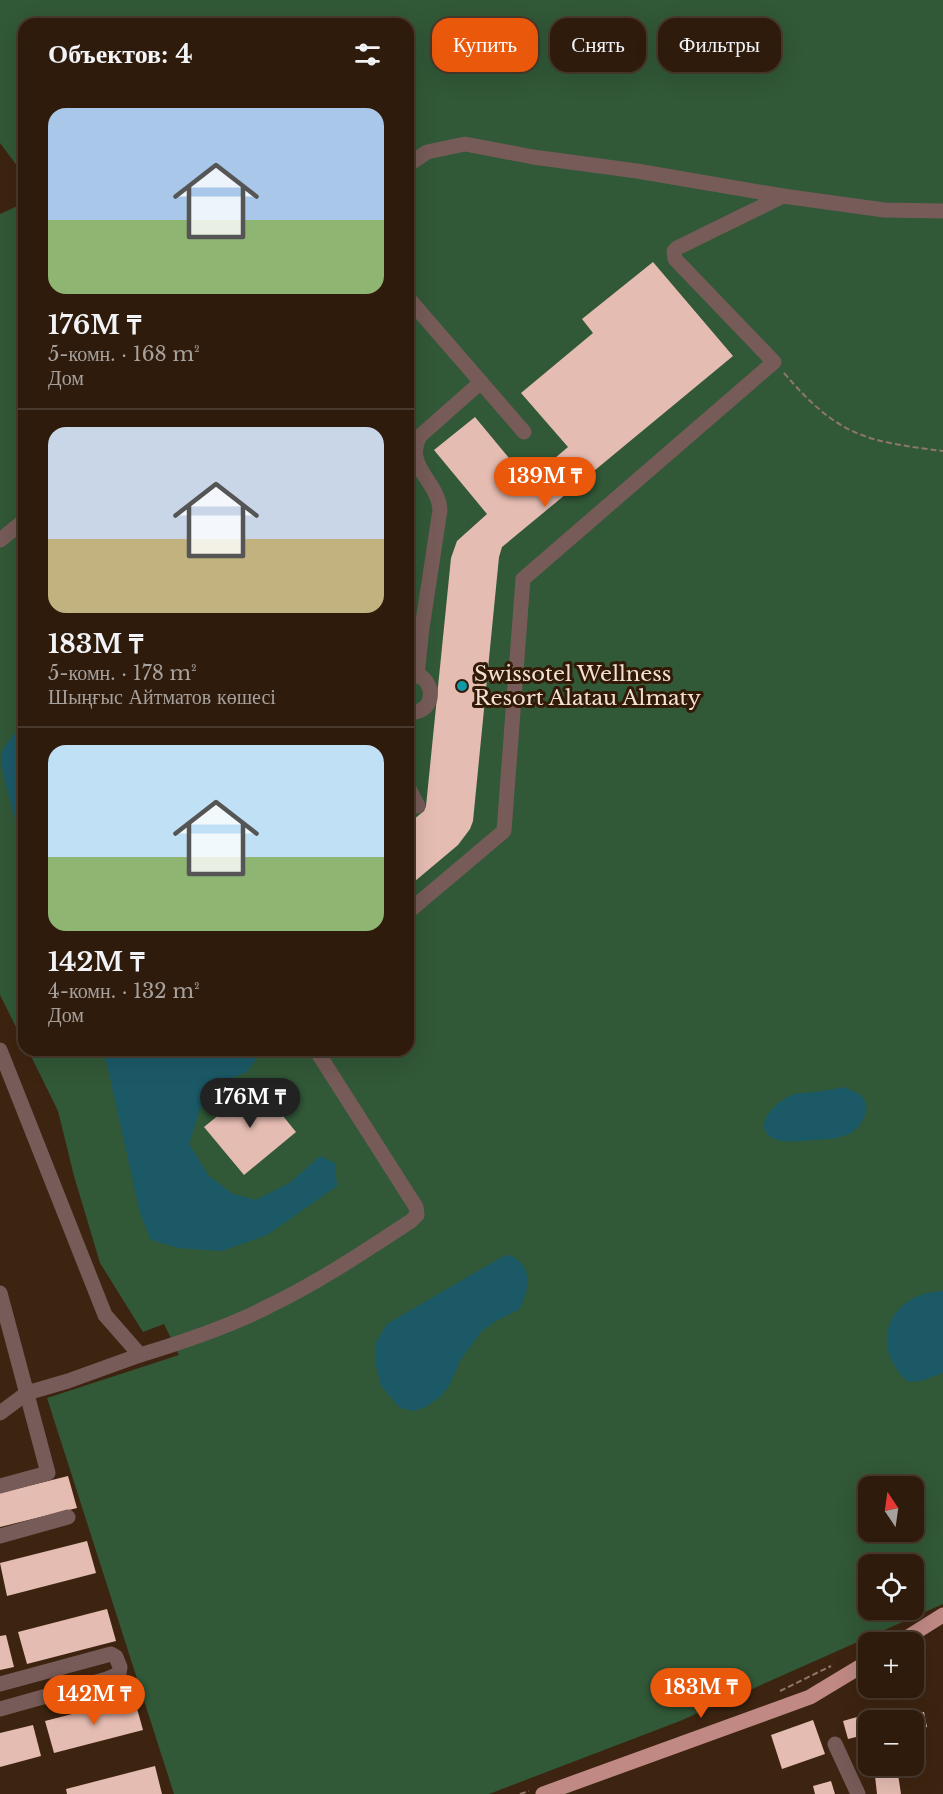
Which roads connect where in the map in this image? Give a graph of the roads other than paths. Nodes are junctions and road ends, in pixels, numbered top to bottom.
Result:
1 (414, 161) edge
2 (783, 196) junction
3 (943, 211) edge
4 (414, 305) edge
5 (481, 382) junction
6 (524, 432) dead end
7 (18, 526) edge
8 (0, 540) edge
9 (414, 648) edge
10 (420, 656) junction
11 (414, 670) edge
12 (414, 676) edge
13 (414, 712) edge
14 (414, 798) edge
15 (418, 806) dead end
16 (414, 907) edge
17 (0, 1050) edge
18 (320, 1056) edge
19 (1, 1302) edge
20 (140, 1355) junction
21 (27, 1393) junction
22 (0, 1413) edge
23 (0, 1486) edge
24 (68, 1517) dead end
25 (0, 1536) edge
26 (943, 1615) edge
27 (916, 1632) edge
28 (858, 1668) edge
29 (0, 1684) edge
30 (0, 1709) edge
31 (835, 1744) dead end
32 (543, 1794) edge
33 (858, 1794) edge

1 - 2 street
2 - 3 street
2 - 16 street
4 - 5 street
5 - 6 street
5 - 10 street
7 - 8 street
9 - 10 street
10 - 11 street
12 - 13 street
14 - 15 street
17 - 20 street
18 - 20 street
19 - 21 street
20 - 21 street
21 - 22 street
21 - 23 street
24 - 25 street
26 - 27 main road
28 - 32 main road
29 - 30 street
31 - 33 street

